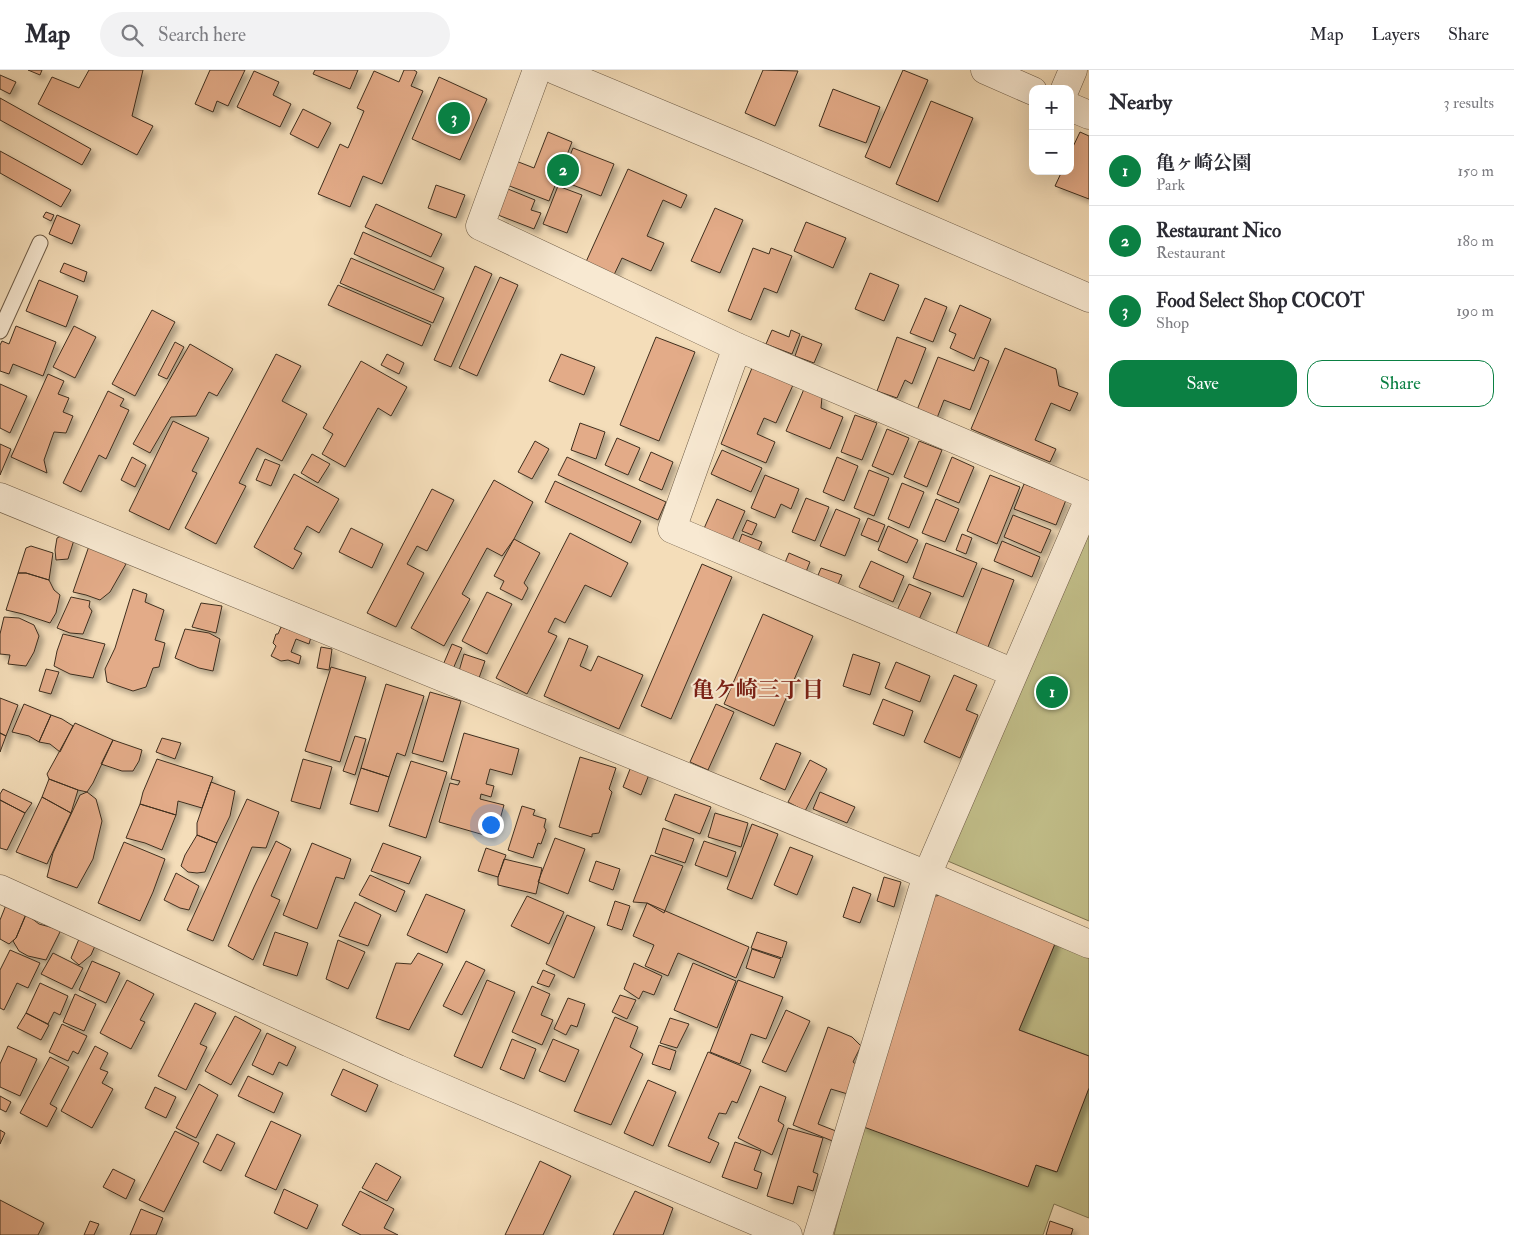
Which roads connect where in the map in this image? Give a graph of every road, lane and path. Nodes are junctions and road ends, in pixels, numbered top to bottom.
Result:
1 (537, 70) edge
2 (555, 70) edge
3 (985, 70) edge
4 (1073, 70) edge
5 (1067, 85) edge
6 (1029, 89) edge
7 (1074, 109) edge
8 (1089, 115) edge
9 (40, 243) dead end
10 (1089, 298) edge
11 (0, 330) edge
12 (738, 347) junction
13 (0, 497) edge
14 (1089, 497) edge
15 (1014, 673) junction
16 (927, 875) junction
17 (0, 889) edge
18 (1089, 944) edge
19 (788, 1235) edge
20 (818, 1235) edge

1 - 12 street
2 - 10 street
3 - 6 street
4 - 5 street
7 - 8 street
9 - 11 lane
12 - 14 street
12 - 15 street
13 - 16 street
14 - 15 street
15 - 16 street
16 - 18 street
16 - 20 street
17 - 19 street

